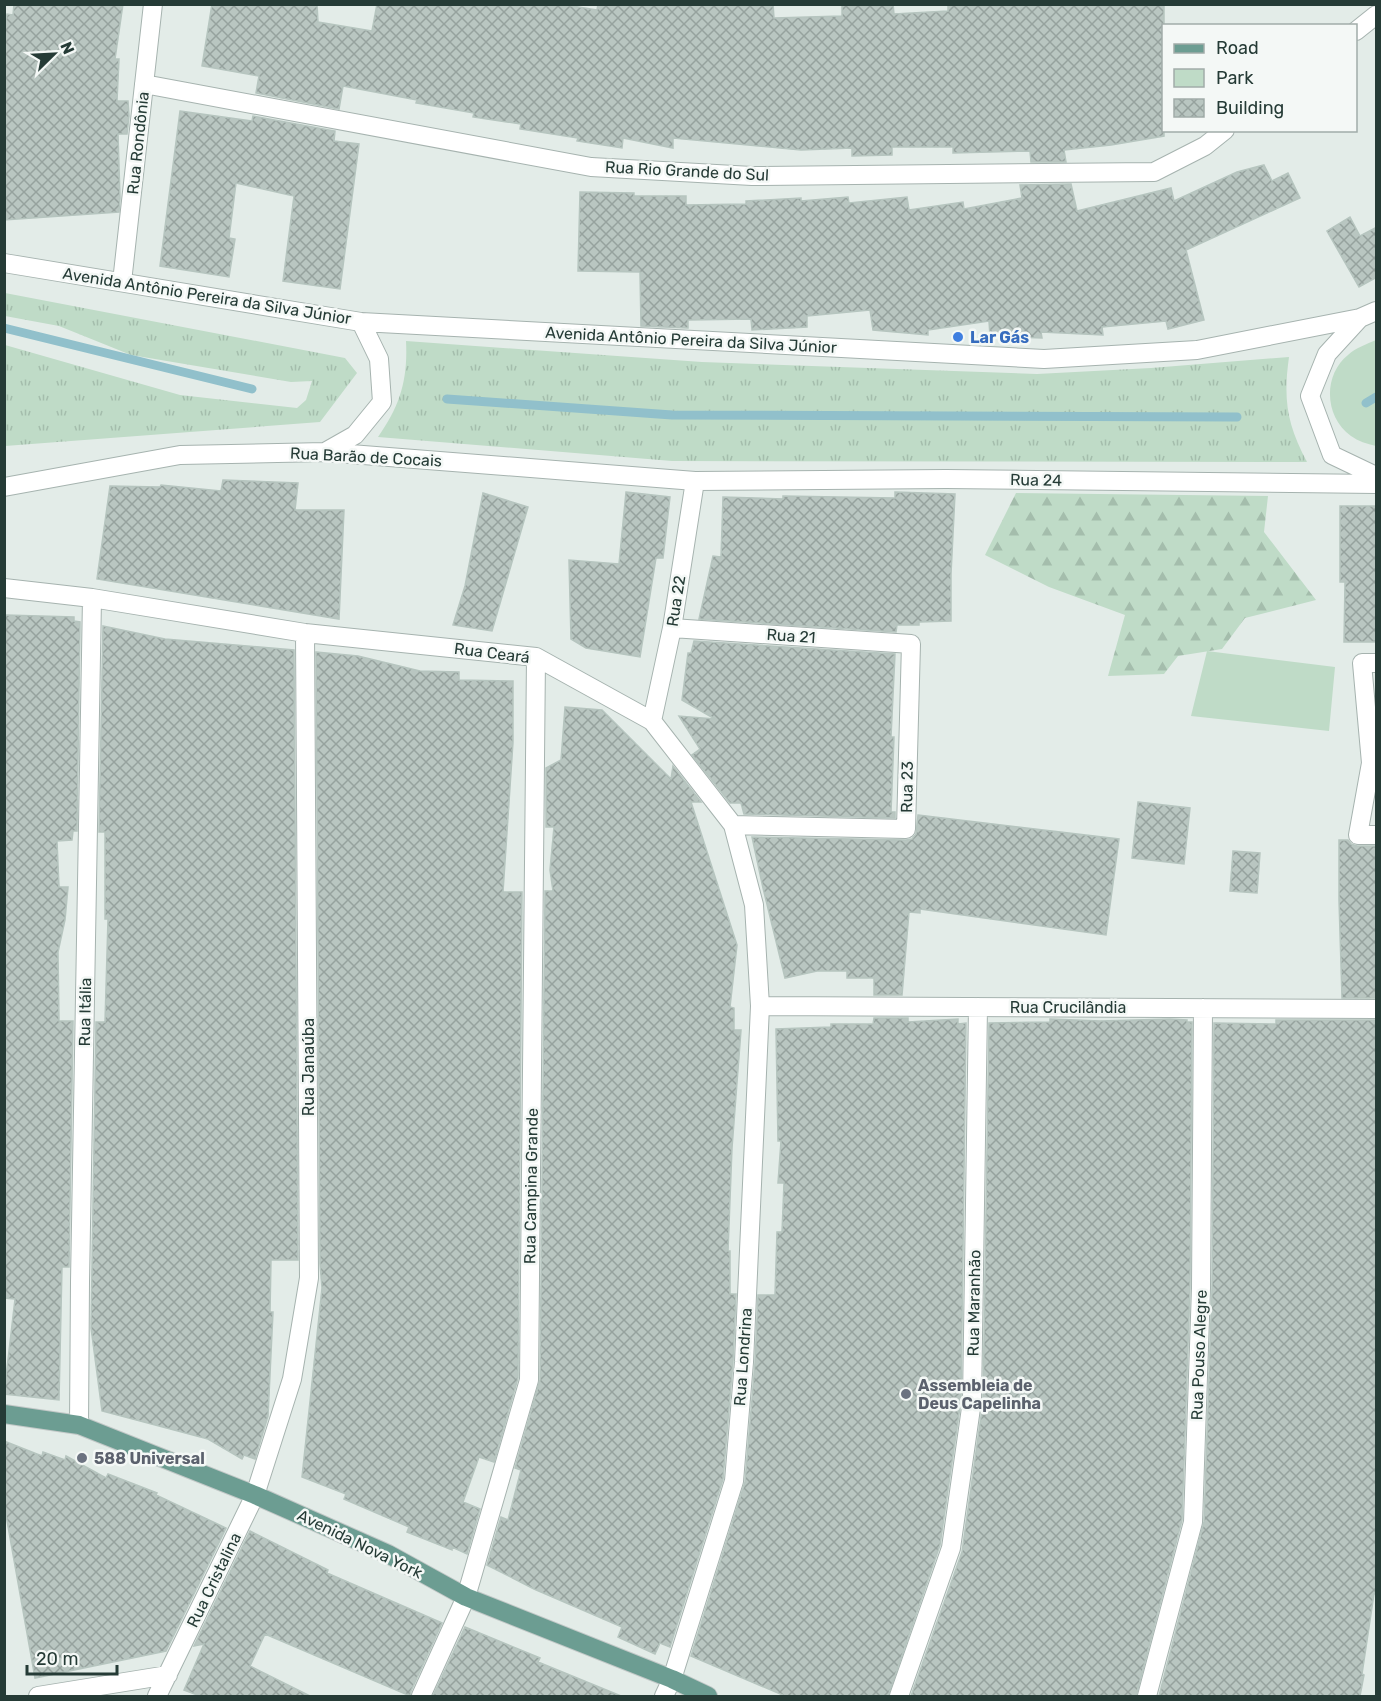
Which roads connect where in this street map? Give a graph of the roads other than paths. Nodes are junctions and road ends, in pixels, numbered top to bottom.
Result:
1 (153, 4) edge
2 (1377, 15) edge
3 (1357, 30) edge
4 (144, 84) junction
5 (1222, 132) edge
6 (4, 263) edge
7 (122, 282) junction
8 (1368, 315) edge
9 (361, 321) junction
10 (325, 452) junction
11 (1377, 476) edge
12 (695, 481) junction
13 (1377, 484) edge
14 (4, 487) edge
15 (4, 588) edge
16 (92, 598) junction
17 (672, 628) junction
18 (305, 633) junction
19 (910, 644) joint
20 (536, 657) junction
21 (1369, 663) edge
22 (652, 721) junction
23 (733, 825) junction
24 (1367, 835) edge
25 (760, 1006) junction
26 (978, 1007) junction
27 (1203, 1008) junction
28 (1377, 1009) edge
29 (4, 1414) edge
30 (79, 1425) junction
31 (255, 1495) junction
32 (466, 1597) junction
33 (168, 1675) junction
34 (672, 1679) junction
35 (38, 1696) edge
36 (157, 1696) edge
37 (421, 1696) edge
38 (664, 1696) edge
39 (708, 1696) edge
40 (899, 1696) edge
41 (1147, 1696) edge

1 - 4 street, Rua Rondônia
2 - 3 street
4 - 5 street, Rua Rio Grande do Sul
4 - 7 street, Rua Rondônia
6 - 7 street, Avenida Antônio Pereira da Silva Júnior
7 - 9 street, Avenida Antônio Pereira da Silva Júnior
8 - 9 street, Avenida Antônio Pereira da Silva Júnior
8 - 11 street
9 - 10 street
10 - 12 street, Rua Barão de Cocais
10 - 14 street, Rua Barão de Cocais
12 - 13 street, Rua 24
12 - 17 street, Rua 22
15 - 16 street, Rua Ceará
16 - 18 street, Rua Ceará
16 - 30 street, Rua Itália
17 - 19 street, Rua 21
17 - 22 street, Rua 22
18 - 20 street, Rua Ceará
18 - 31 street, Rua Janaúba
19 - 23 street, Rua 23
20 - 22 street, Rua Ceará
20 - 32 street, Rua Campina Grande
21 - 24 street
22 - 23 street, Rua Ceará
23 - 25 street, Rua Ceará
25 - 26 street, Rua Crucilândia
25 - 34 street, Rua Londrina
26 - 27 street, Rua Crucilândia
26 - 40 street, Rua Maranhão
27 - 28 street, Rua Crucilândia
27 - 41 street, Rua Pouso Alegre
29 - 30 main road, Avenida Nova York
30 - 31 main road, Avenida Nova York
31 - 32 main road, Avenida Nova York
31 - 33 street, Rua Cristalina
32 - 34 main road, Avenida Nova York
32 - 37 street, Rua Campina Grande
33 - 35 street
33 - 36 street, Rua Cristalina
34 - 38 street, Rua Londrina
34 - 39 main road, Avenida Nova York

